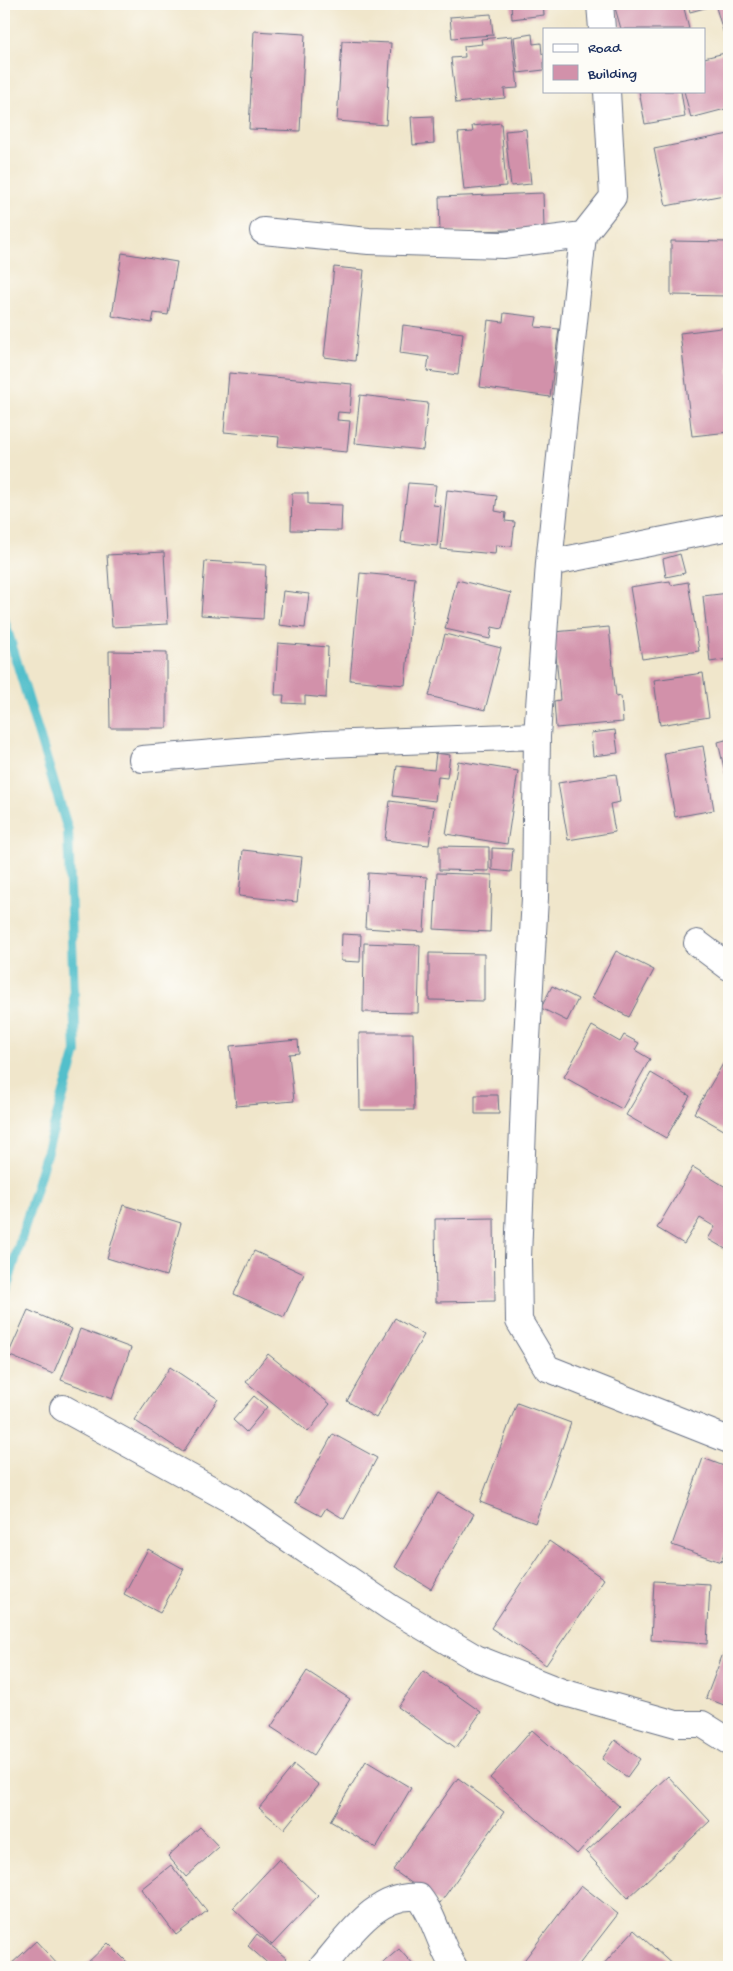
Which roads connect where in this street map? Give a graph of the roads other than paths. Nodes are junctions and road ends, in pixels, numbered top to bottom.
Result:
1 (600, 4) edge
2 (602, 28) edge
3 (607, 92) edge
4 (263, 230) dead end
5 (583, 235) junction
6 (729, 527) edge
7 (549, 563) junction
8 (537, 736) junction
9 (142, 759) dead end
10 (697, 943) dead end
11 (729, 967) edge
12 (63, 1408) dead end
13 (729, 1440) edge
14 (729, 1741) edge
15 (322, 1967) edge
16 (454, 1967) edge

1 - 2 street
3 - 5 street
4 - 5 street
5 - 7 street
6 - 7 street
7 - 8 street
8 - 9 street
8 - 13 street
10 - 11 street
12 - 14 street
15 - 16 street

